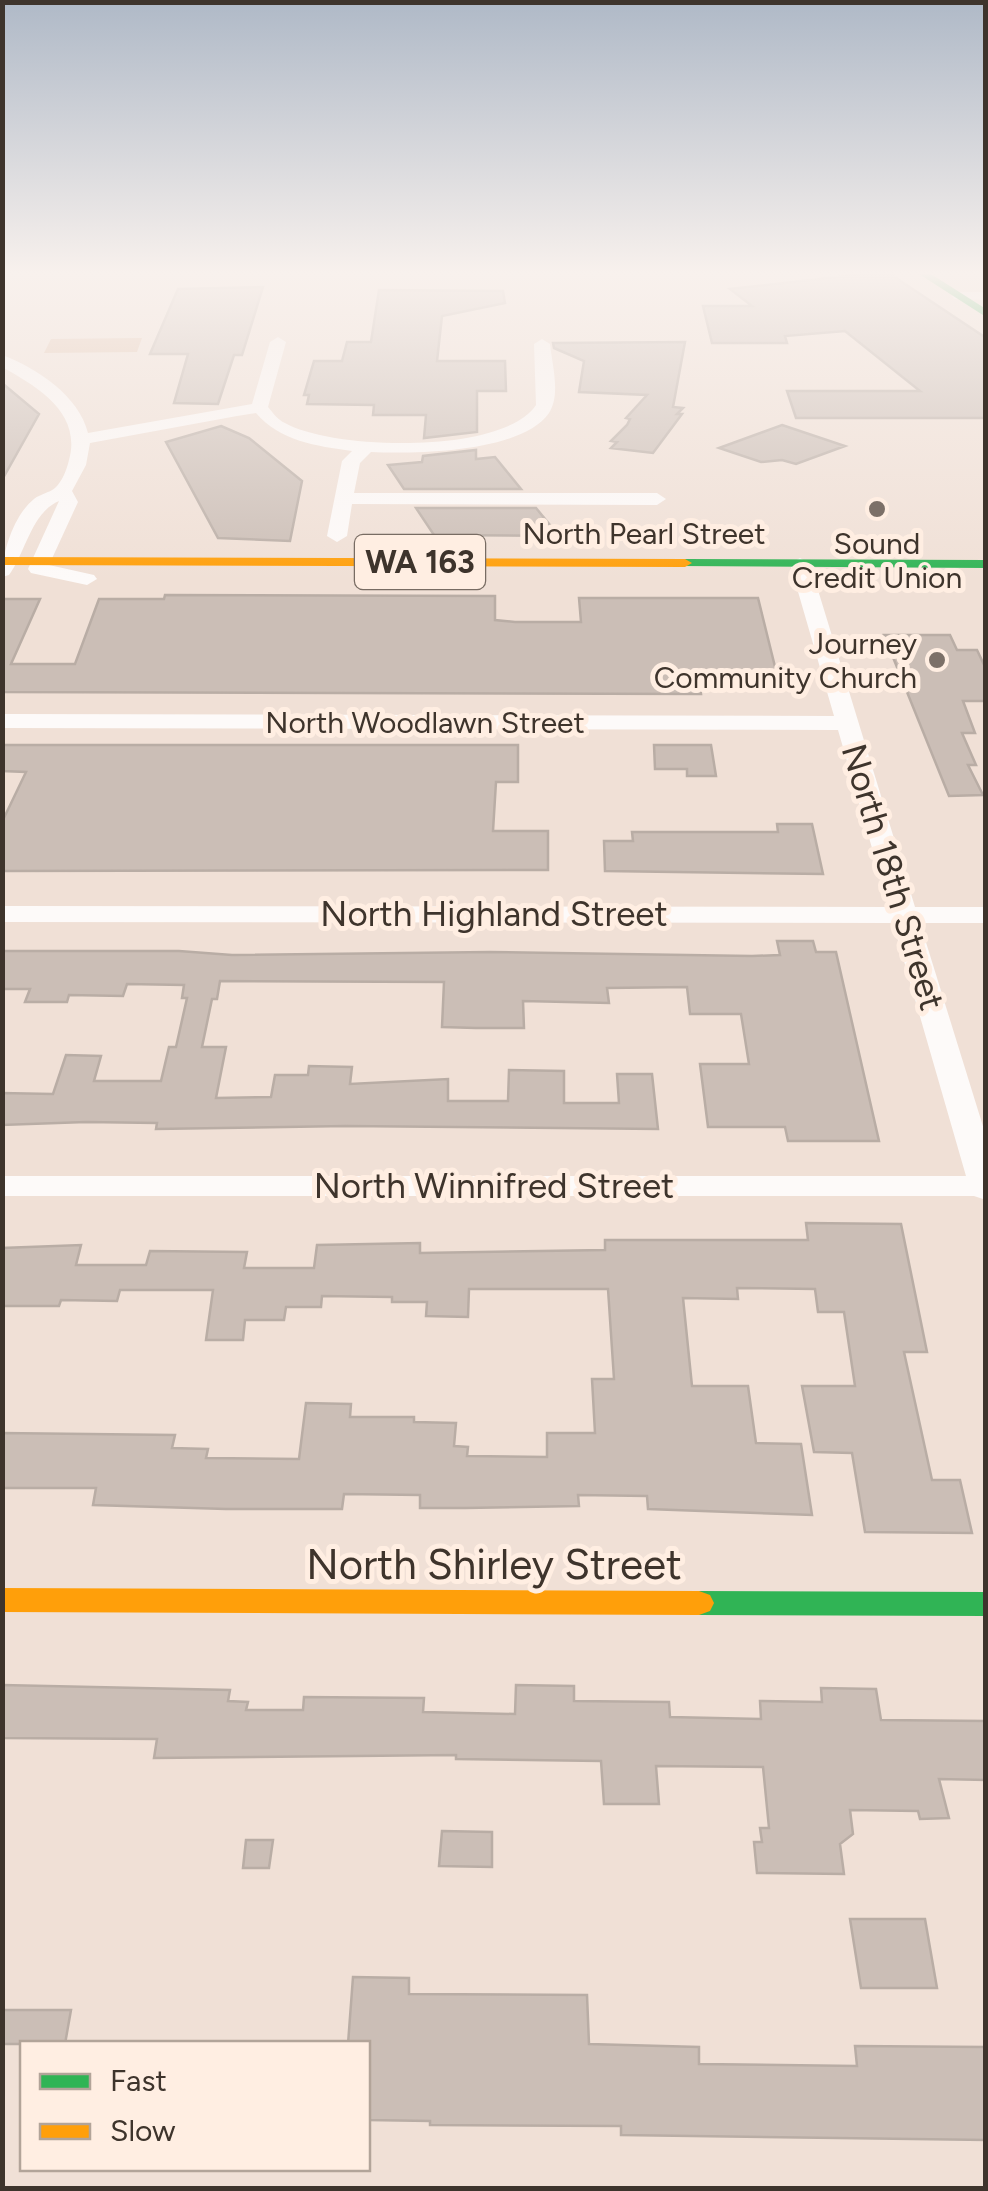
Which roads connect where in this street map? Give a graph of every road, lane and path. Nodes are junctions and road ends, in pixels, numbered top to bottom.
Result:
1 (28, 376) edge
2 (269, 376) edge
3 (542, 376) edge
4 (260, 408) junction
5 (81, 436) junction
6 (365, 448) junction
7 (63, 492) junction
8 (344, 498) junction
9 (657, 499) dead end
10 (337, 536) dead end
11 (41, 562) junction
12 (986, 564) edge
13 (4, 568) edge
14 (802, 571) junction
15 (986, 578) edge
16 (87, 579) junction
17 (2, 721) edge
18 (847, 723) junction
19 (2, 914) edge
20 (904, 914) junction
21 (986, 915) edge
22 (2, 1186) edge
23 (985, 1188) edge
24 (2, 1600) edge
25 (986, 1604) edge

1 - 5 street
2 - 4 street
3 - 6 street
4 - 5 street
4 - 6 street
5 - 7 street
6 - 8 street
7 - 11 street
7 - 13 street
8 - 9 street
8 - 10 street
11 - 13 main road, North Pearl Street / WA 163
11 - 14 main road, North Pearl Street / WA 163
11 - 16 street
12 - 14 main road, North Pearl Street / WA 163
13 - 16 main road, North Pearl Street / WA 163
14 - 15 main road, North Pearl Street / WA 163
14 - 16 main road, North Pearl Street / WA 163
14 - 18 street, North 18th Street
17 - 18 street, North Woodlawn Street
18 - 20 street, North 18th Street
19 - 20 street, North Highland Street
20 - 21 street, North Highland Street
20 - 23 street, North 18th Street
22 - 23 street, North Winnifred Street
24 - 25 main road, North Shirley Street

